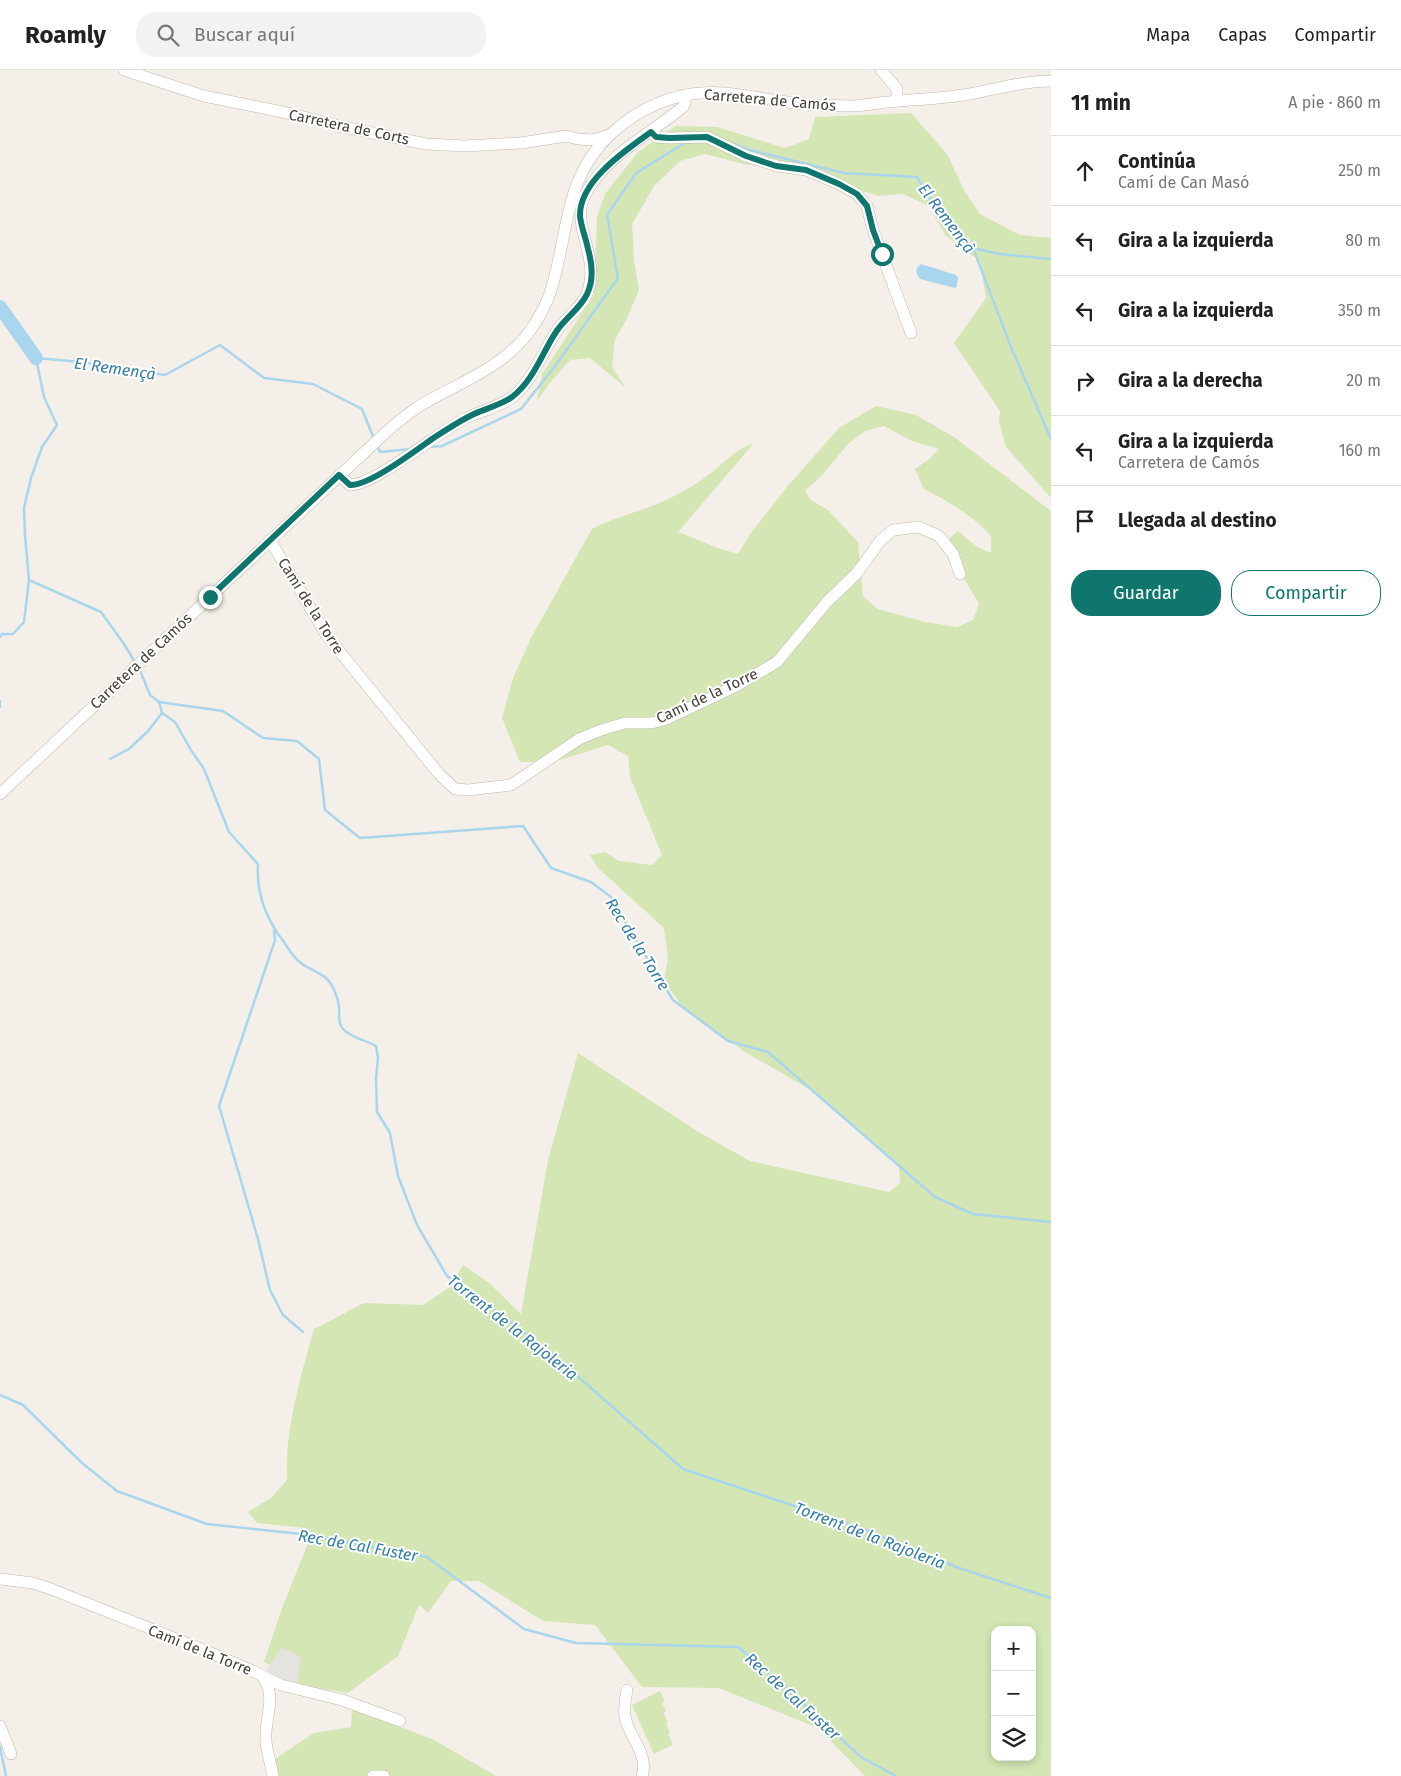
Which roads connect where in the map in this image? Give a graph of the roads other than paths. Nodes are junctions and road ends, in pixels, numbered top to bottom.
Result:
1 (124, 70) edge
2 (882, 70) edge
3 (1051, 81) edge
4 (685, 95) junction
5 (668, 100) junction
6 (897, 101) junction
7 (672, 116) junction
8 (651, 132) junction
9 (610, 134) junction
10 (584, 140) junction
11 (593, 154) junction
12 (912, 333) dead end
13 (343, 472) junction
14 (270, 540) junction
15 (960, 574) dead end
16 (0, 794) edge
17 (0, 1579) edge
18 (261, 1675) junction
19 (627, 1690) dead end
20 (400, 1721) dead end
21 (0, 1726) edge
22 (11, 1754) dead end
23 (274, 1776) edge
24 (373, 1776) edge
25 (384, 1776) edge
26 (642, 1776) edge

1 - 10 street, Carretera de Corts
2 - 6 street
3 - 6 street, Carretera de Camós
4 - 5 street, Carretera de Camós
4 - 6 street, Carretera de Camós
4 - 7 street
5 - 7 street
5 - 9 street, Carretera de Camós
7 - 8 street
8 - 12 street
8 - 13 street
9 - 10 street, Carretera de Corts
9 - 11 street, Carretera de Camós
10 - 11 street
11 - 13 street, Carretera de Camós
13 - 14 street, Carretera de Camós
14 - 15 street, Camí de la Torre
14 - 16 street, Carretera de Camós
17 - 18 street, Camí de la Torre
18 - 20 street, Camí de la Torre
18 - 23 street
19 - 26 street
21 - 22 street
24 - 25 street

